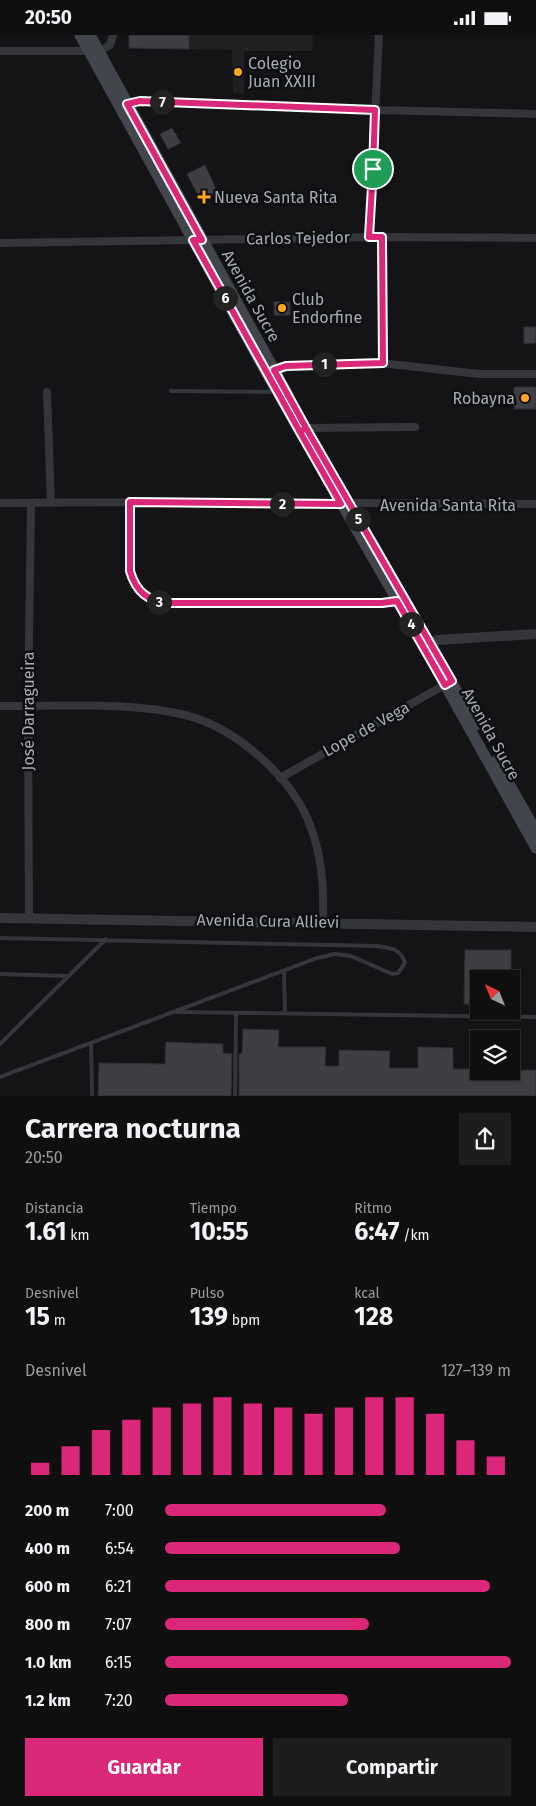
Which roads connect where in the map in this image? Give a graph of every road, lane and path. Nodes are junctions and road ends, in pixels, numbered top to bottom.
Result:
1 (80, 35) edge
2 (90, 35) edge
3 (113, 35) edge
4 (379, 35) edge
5 (0, 51) edge
6 (94, 51) junction
7 (127, 104) junction
8 (375, 110) junction
9 (536, 113) edge
10 (369, 237) junction
11 (382, 237) junction
12 (536, 238) edge
13 (198, 240) junction
14 (0, 243) edge
15 (383, 363) junction
16 (270, 372) junction
17 (536, 374) edge
18 (171, 391) dead end
19 (47, 392) dead end
20 (277, 392) junction
21 (415, 427) dead end
22 (303, 430) junction
23 (130, 502) junction
24 (0, 503) edge
25 (51, 503) junction
26 (31, 504) junction
27 (345, 504) junction
28 (536, 504) edge
29 (397, 601) junction
30 (536, 634) edge
31 (426, 643) junction
32 (448, 683) junction
33 (0, 706) edge
34 (28, 707) junction
35 (280, 778) junction
36 (536, 831) edge
37 (536, 848) edge
38 (0, 918) edge
39 (29, 918) junction
40 (323, 922) junction
41 (536, 927) edge
42 (0, 938) edge
43 (106, 939) junction
44 (284, 970) junction
45 (0, 974) edge
46 (69, 976) junction
47 (173, 1012) junction
48 (236, 1013) junction
49 (285, 1013) junction
50 (536, 1017) edge
51 (91, 1043) junction
52 (0, 1044) edge
53 (0, 1077) edge
54 (92, 1096) edge
55 (235, 1096) edge

1 - 6 main road, Avenida Sucre
2 - 6 main road, Avenida Sucre
3 - 6 street
4 - 8 street
5 - 6 street
6 - 7 main road, Avenida Sucre
6 - 13 main road, Avenida Sucre
7 - 8 street
7 - 13 main road, Avenida Sucre
8 - 9 street
8 - 10 street
10 - 11 street, Carlos Tejedor
10 - 13 street, Carlos Tejedor
11 - 12 street, Carlos Tejedor
11 - 15 street
13 - 14 street, Carlos Tejedor
13 - 16 main road, Avenida Sucre
15 - 16 street
15 - 17 street
16 - 20 main road, Avenida Sucre
16 - 22 main road, Avenida Sucre
18 - 20 lane
19 - 25 street
20 - 22 main road, Avenida Sucre
21 - 22 street
22 - 27 main road, Avenida Sucre
23 - 25 street, Avenida Santa Rita
23 - 27 street, Avenida Santa Rita
23 - 29 street
24 - 26 street, Avenida Santa Rita
25 - 26 street, Avenida Santa Rita
26 - 34 street, José Darragueira
27 - 28 street, Avenida Santa Rita
27 - 29 main road, Avenida Sucre
27 - 31 main road, Avenida Sucre
29 - 31 main road, Avenida Sucre
30 - 31 street
31 - 32 main road, Avenida Sucre
32 - 35 street, Lope de Vega
32 - 36 main road, Avenida Sucre
32 - 37 main road, Avenida Sucre
33 - 34 street
34 - 35 street
34 - 39 street, José Darragueira
35 - 40 street
38 - 39 street, Avenida Cura Allievi
39 - 40 street, Avenida Cura Allievi
40 - 41 street, Avenida Cura Allievi
42 - 43 lane
43 - 44 lane
43 - 46 lane
44 - 47 lane
44 - 49 lane
45 - 46 lane
46 - 52 lane
47 - 48 lane
47 - 51 lane
48 - 49 lane
48 - 55 lane
49 - 50 lane
51 - 53 lane
51 - 54 lane

